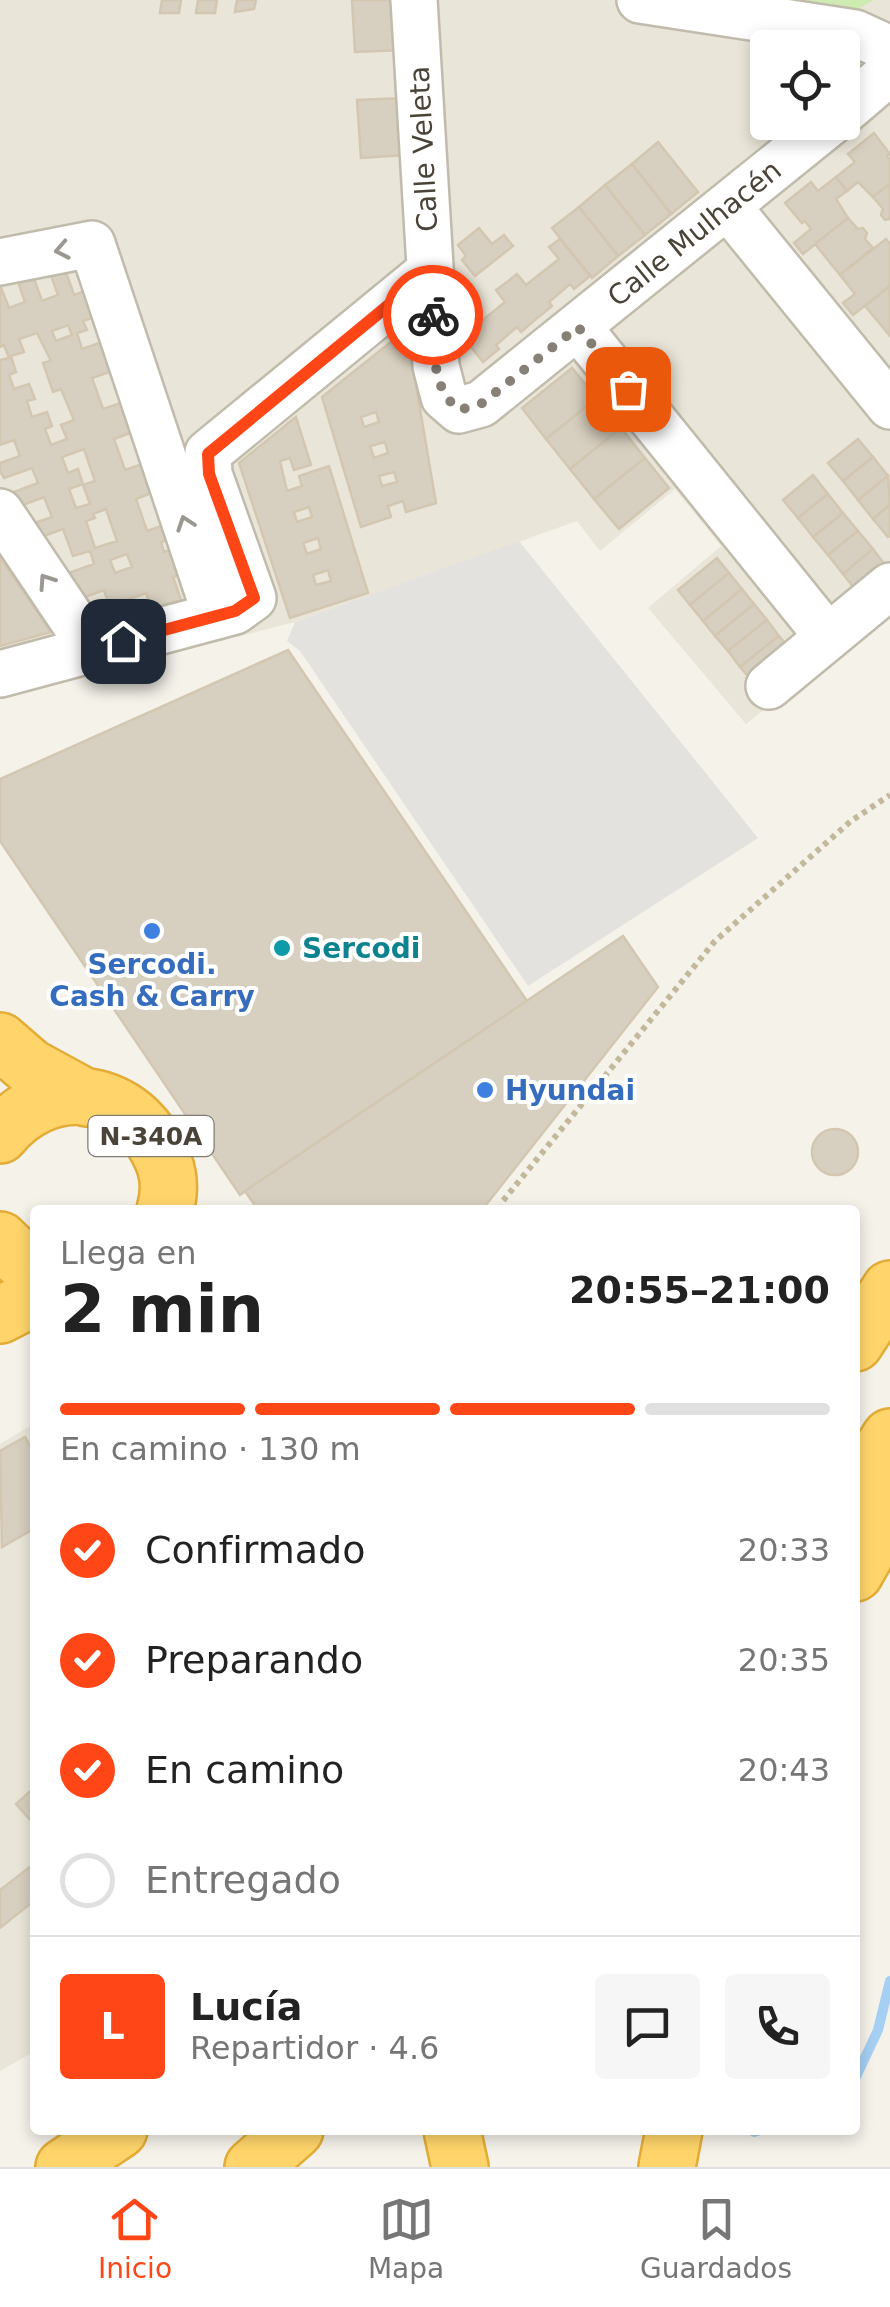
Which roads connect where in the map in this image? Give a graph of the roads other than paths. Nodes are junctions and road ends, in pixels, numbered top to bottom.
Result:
1 (414, 0) edge
2 (640, 0) edge
3 (887, 76) edge
4 (860, 98) edge
5 (810, 140) edge
6 (729, 208) junction
7 (0, 262) edge
8 (430, 271) junction
9 (578, 327) junction
10 (890, 406) edge
11 (459, 410) joint
12 (0, 512) edge
13 (890, 586) edge
14 (216, 616) junction
15 (828, 637) junction
16 (92, 649) junction
17 (0, 674) edge
18 (769, 686) dead end
19 (0, 1041) edge
20 (87, 1098) junction
21 (0, 1135) edge
22 (166, 1205) edge
23 (0, 1240) edge
24 (30, 1265) edge
25 (890, 1289) edge
26 (30, 1299) edge
27 (0, 1314) edge
28 (860, 1335) edge
29 (890, 1437) edge
30 (860, 1484) edge
31 (890, 1512) edge
32 (860, 1564) edge
33 (112, 2135) edge
34 (152, 2135) edge
35 (289, 2135) edge
36 (453, 2135) edge
37 (673, 2135) edge
38 (64, 2167) edge
39 (111, 2167) edge
40 (253, 2167) edge
41 (460, 2167) edge
42 (668, 2167) edge

1 - 8 street, Calle Veleta
2 - 3 street
3 - 4 street
5 - 6 street, Calle Mulhacén
6 - 9 street, Calle Mulhacén
6 - 10 street
14 -> 7 street
8 - 11 street, Calle Veleta
8 - 14 street
9 - 11 street, Calle Mulhacén
9 - 15 street
16 -> 12 street
13 - 15 street
14 - 16 street
15 - 18 street
16 - 17 street
19 - 20 highway, N-340A
20 - 21 highway, N-340A
20 - 22 highway, N-340A
23 - 24 highway
25 - 28 highway
26 - 27 highway
29 - 30 highway
31 - 32 highway
33 - 38 highway
34 - 39 highway
35 - 40 highway
36 - 41 highway
37 - 42 highway

